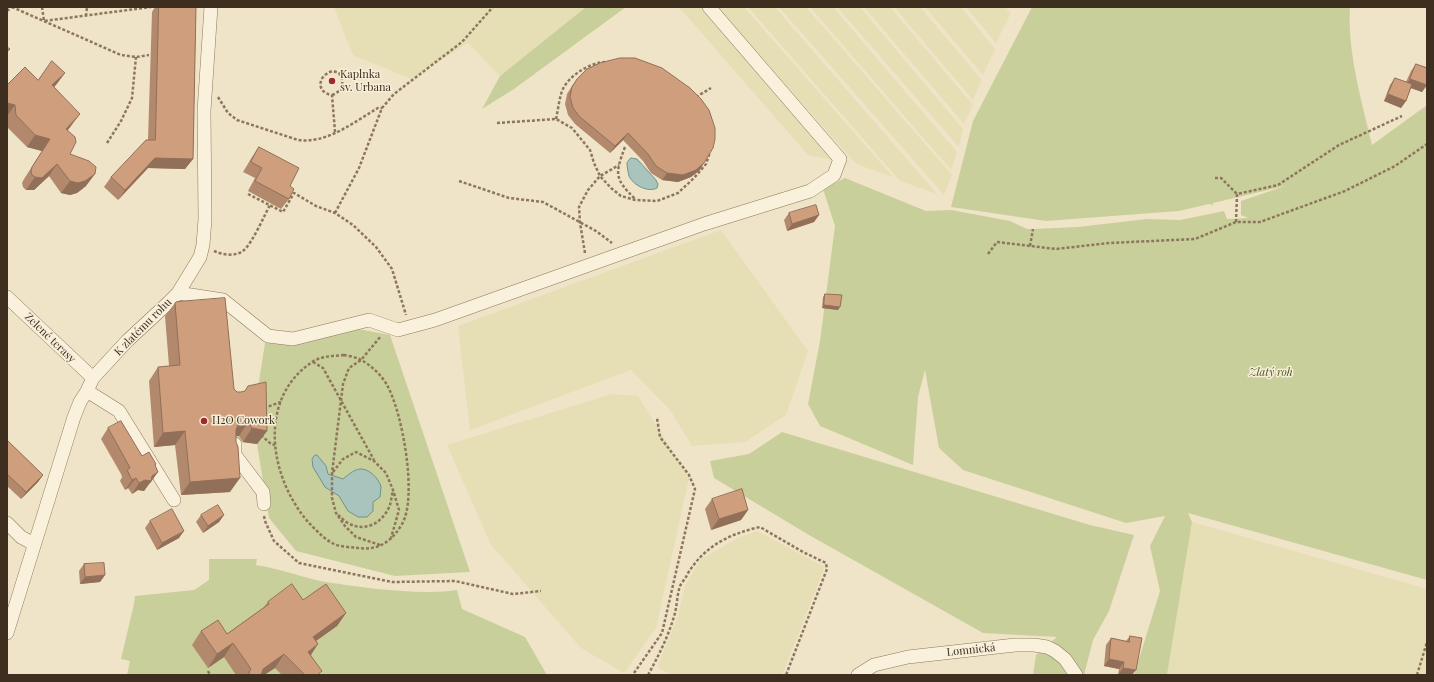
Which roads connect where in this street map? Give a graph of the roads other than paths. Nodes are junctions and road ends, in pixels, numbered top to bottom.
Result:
1 (211, 7) edge
2 (709, 7) edge
3 (178, 292) junction
4 (7, 297) edge
5 (223, 300) junction
6 (224, 315) edge
7 (93, 378) junction
8 (87, 391) junction
9 (235, 443) edge
10 (174, 500) dead end
11 (264, 504) road end
12 (7, 523) edge
13 (34, 544) junction
14 (7, 633) edge
15 (858, 675) edge
16 (1076, 675) edge

1 - 3 street, K zlatému rohu
2 - 5 street
3 - 5 street
3 - 7 street, K zlatému rohu
4 - 7 street, Zelené terasy
5 - 6 street
7 - 8 street, K zlatému rohu
8 - 10 street
8 - 13 street, K zlatému rohu
9 - 11 street
12 - 13 street
13 - 14 street, K zlatému rohu
15 - 16 street, Lomnická

